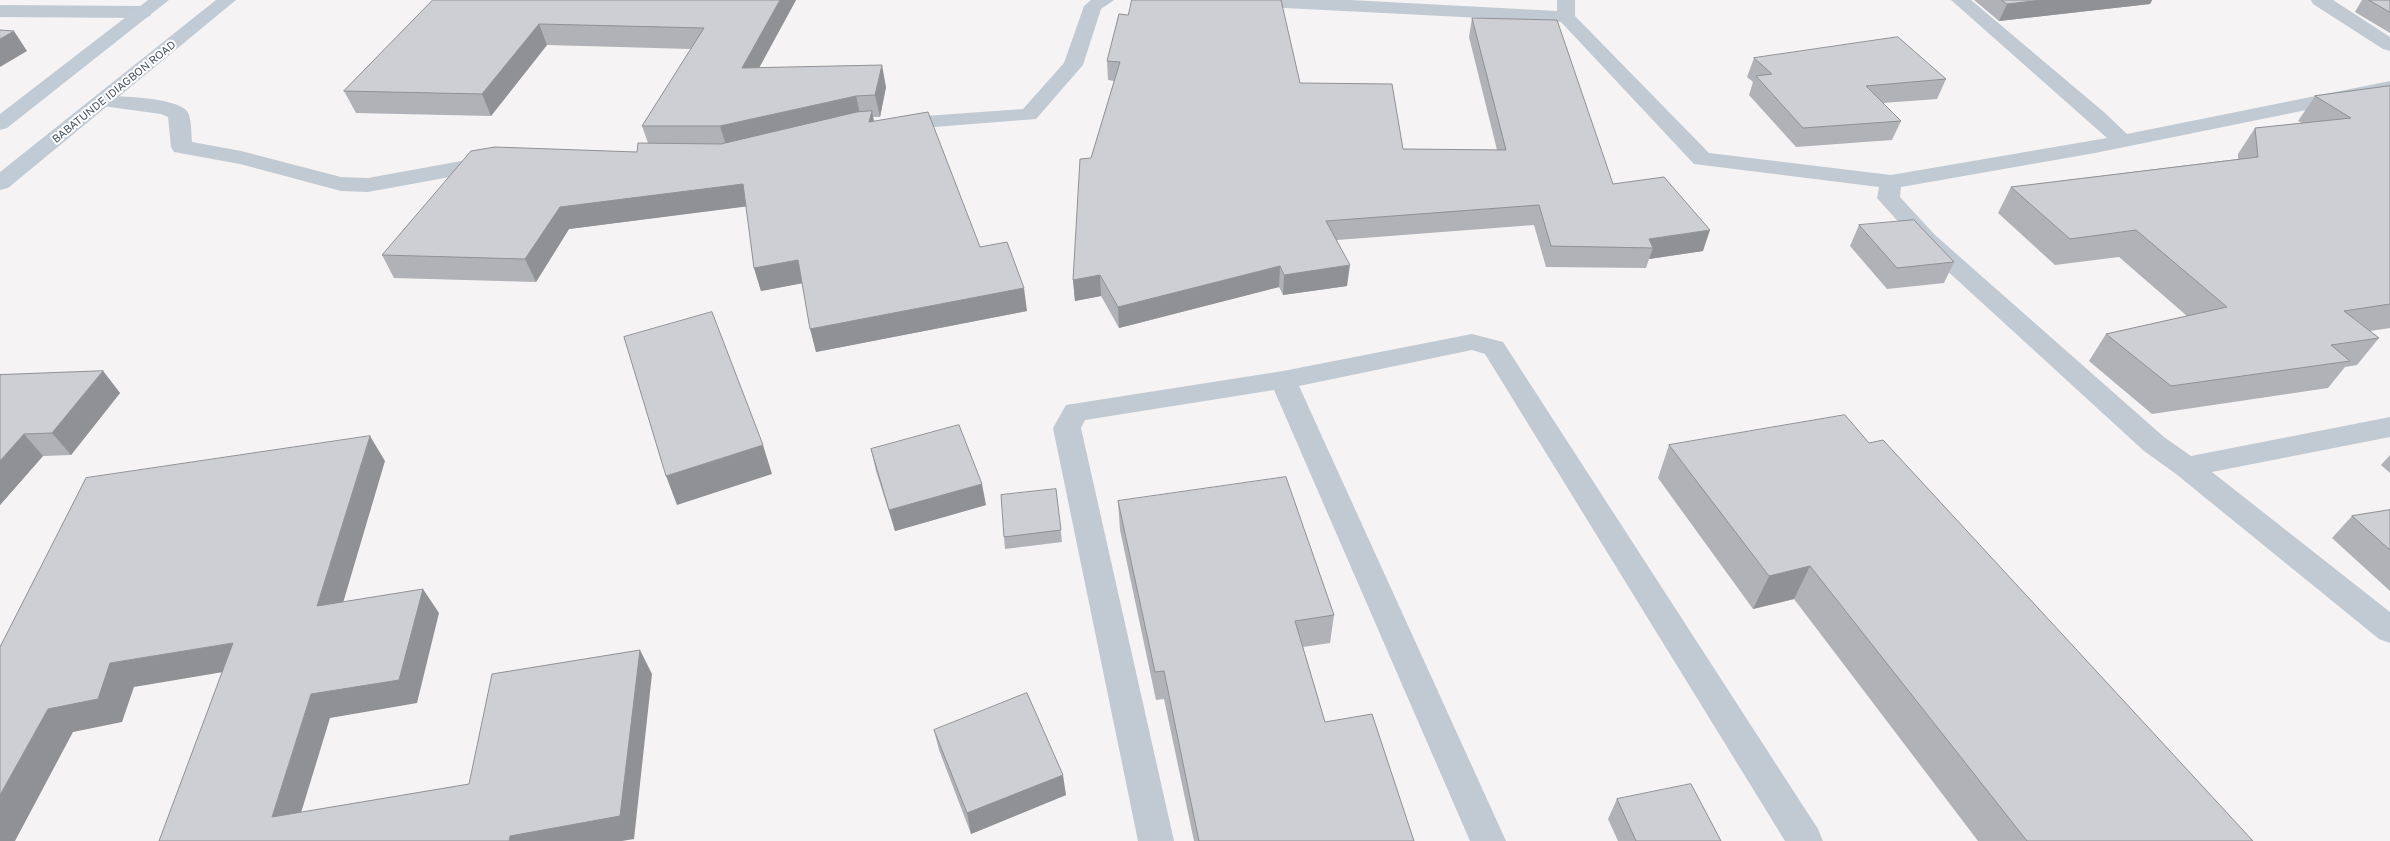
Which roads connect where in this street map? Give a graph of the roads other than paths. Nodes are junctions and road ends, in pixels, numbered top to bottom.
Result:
1 (160, 0) edge
2 (227, 0) edge
3 (1105, 0) edge
4 (1245, 0) edge
5 (1960, 0) edge
6 (2320, 0) edge
7 (1566, 9) edge
8 (0, 11) edge
9 (143, 12) junction
10 (2390, 45) edge
11 (2390, 87) edge
12 (102, 101) junction
13 (0, 124) edge
14 (881, 125) edge
15 (2122, 141) junction
16 (516, 158) edge
17 (1891, 182) junction
18 (0, 183) edge
19 (1283, 380) junction
20 (2390, 427) edge
21 (2186, 467) junction
22 (2390, 630) edge
23 (1156, 841) edge
24 (1488, 841) edge
25 (1805, 841) edge

1 - 9 street
2 - 12 street, BABATUNDE IDIAGBON ROAD
3 - 14 street
4 - 7 street
5 - 15 street
6 - 10 street
7 - 17 street
8 - 9 street
9 - 13 street
11 - 15 street
12 - 16 street
12 - 18 street, BABATUNDE IDIAGBON ROAD
15 - 17 street
17 - 21 street
19 - 23 street
19 - 24 street
19 - 25 street
20 - 21 street
21 - 22 street

